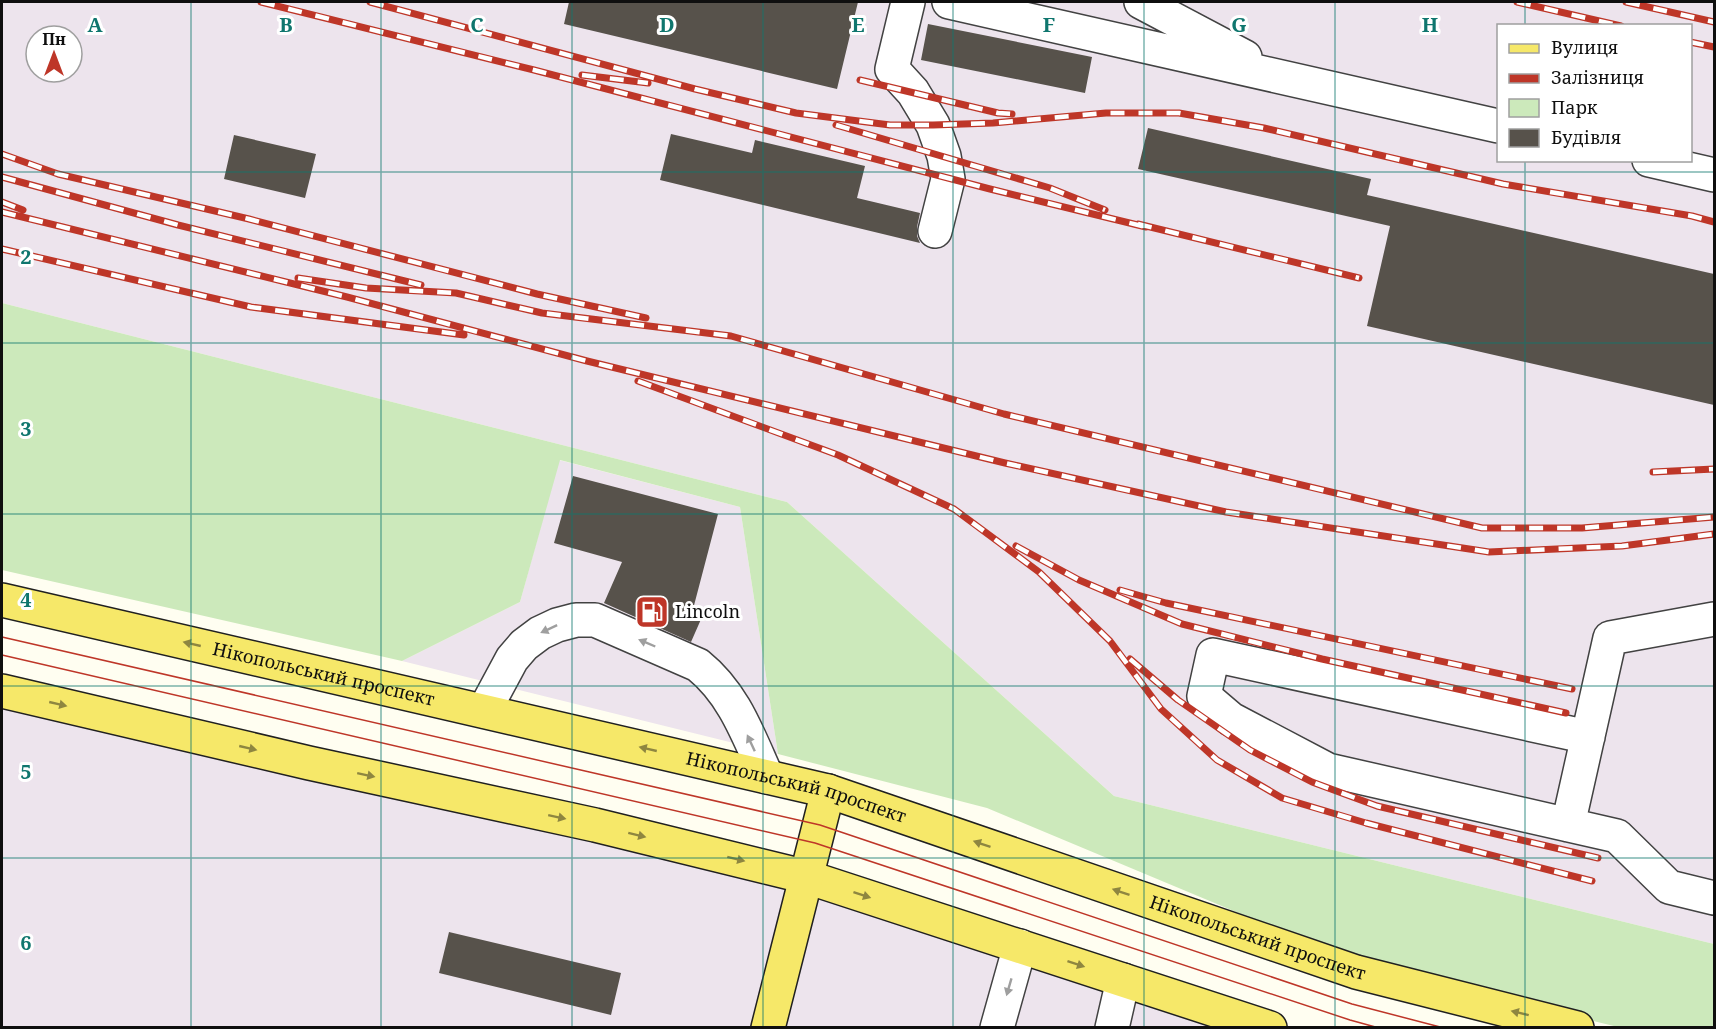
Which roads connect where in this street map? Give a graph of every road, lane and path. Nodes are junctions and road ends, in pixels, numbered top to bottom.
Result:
1 (908, 2) edge
2 (949, 2) edge
3 (1141, 2) edge
4 (1284, 77) junction
5 (1497, 126) edge
6 (1657, 162) edge
7 (1714, 176) edge
8 (935, 231) dead end
9 (2, 600) edge
10 (1714, 620) edge
11 (2, 691) edge
12 (484, 711) junction
13 (1588, 737) junction
14 (767, 777) junction
15 (828, 791) junction
16 (1569, 825) junction
17 (807, 877) junction
18 (1714, 898) edge
19 (1020, 946) junction
20 (1123, 980) junction
21 (768, 1028) edge
22 (997, 1028) edge
23 (1112, 1028) edge
24 (1270, 1028) edge
25 (1577, 1028) edge

1 - 8 lane
2 - 4 lane
3 - 4 lane
4 - 5 lane
6 - 7 lane
12 -> 9 main road, Нікопольський проспект
10 - 13 lane
11 -> 17 main road
14 -> 12 main road, Нікопольський проспект
14 -> 12 lane
13 - 16 lane
13 - 16 lane
14 - 15 main road, Нікопольський проспект
15 - 17 main road
25 -> 15 main road, Нікопольський проспект
16 - 18 lane
17 -> 19 main road
17 - 21 main road
19 -> 20 main road
19 -> 22 lane
20 - 23 lane
20 - 24 main road

